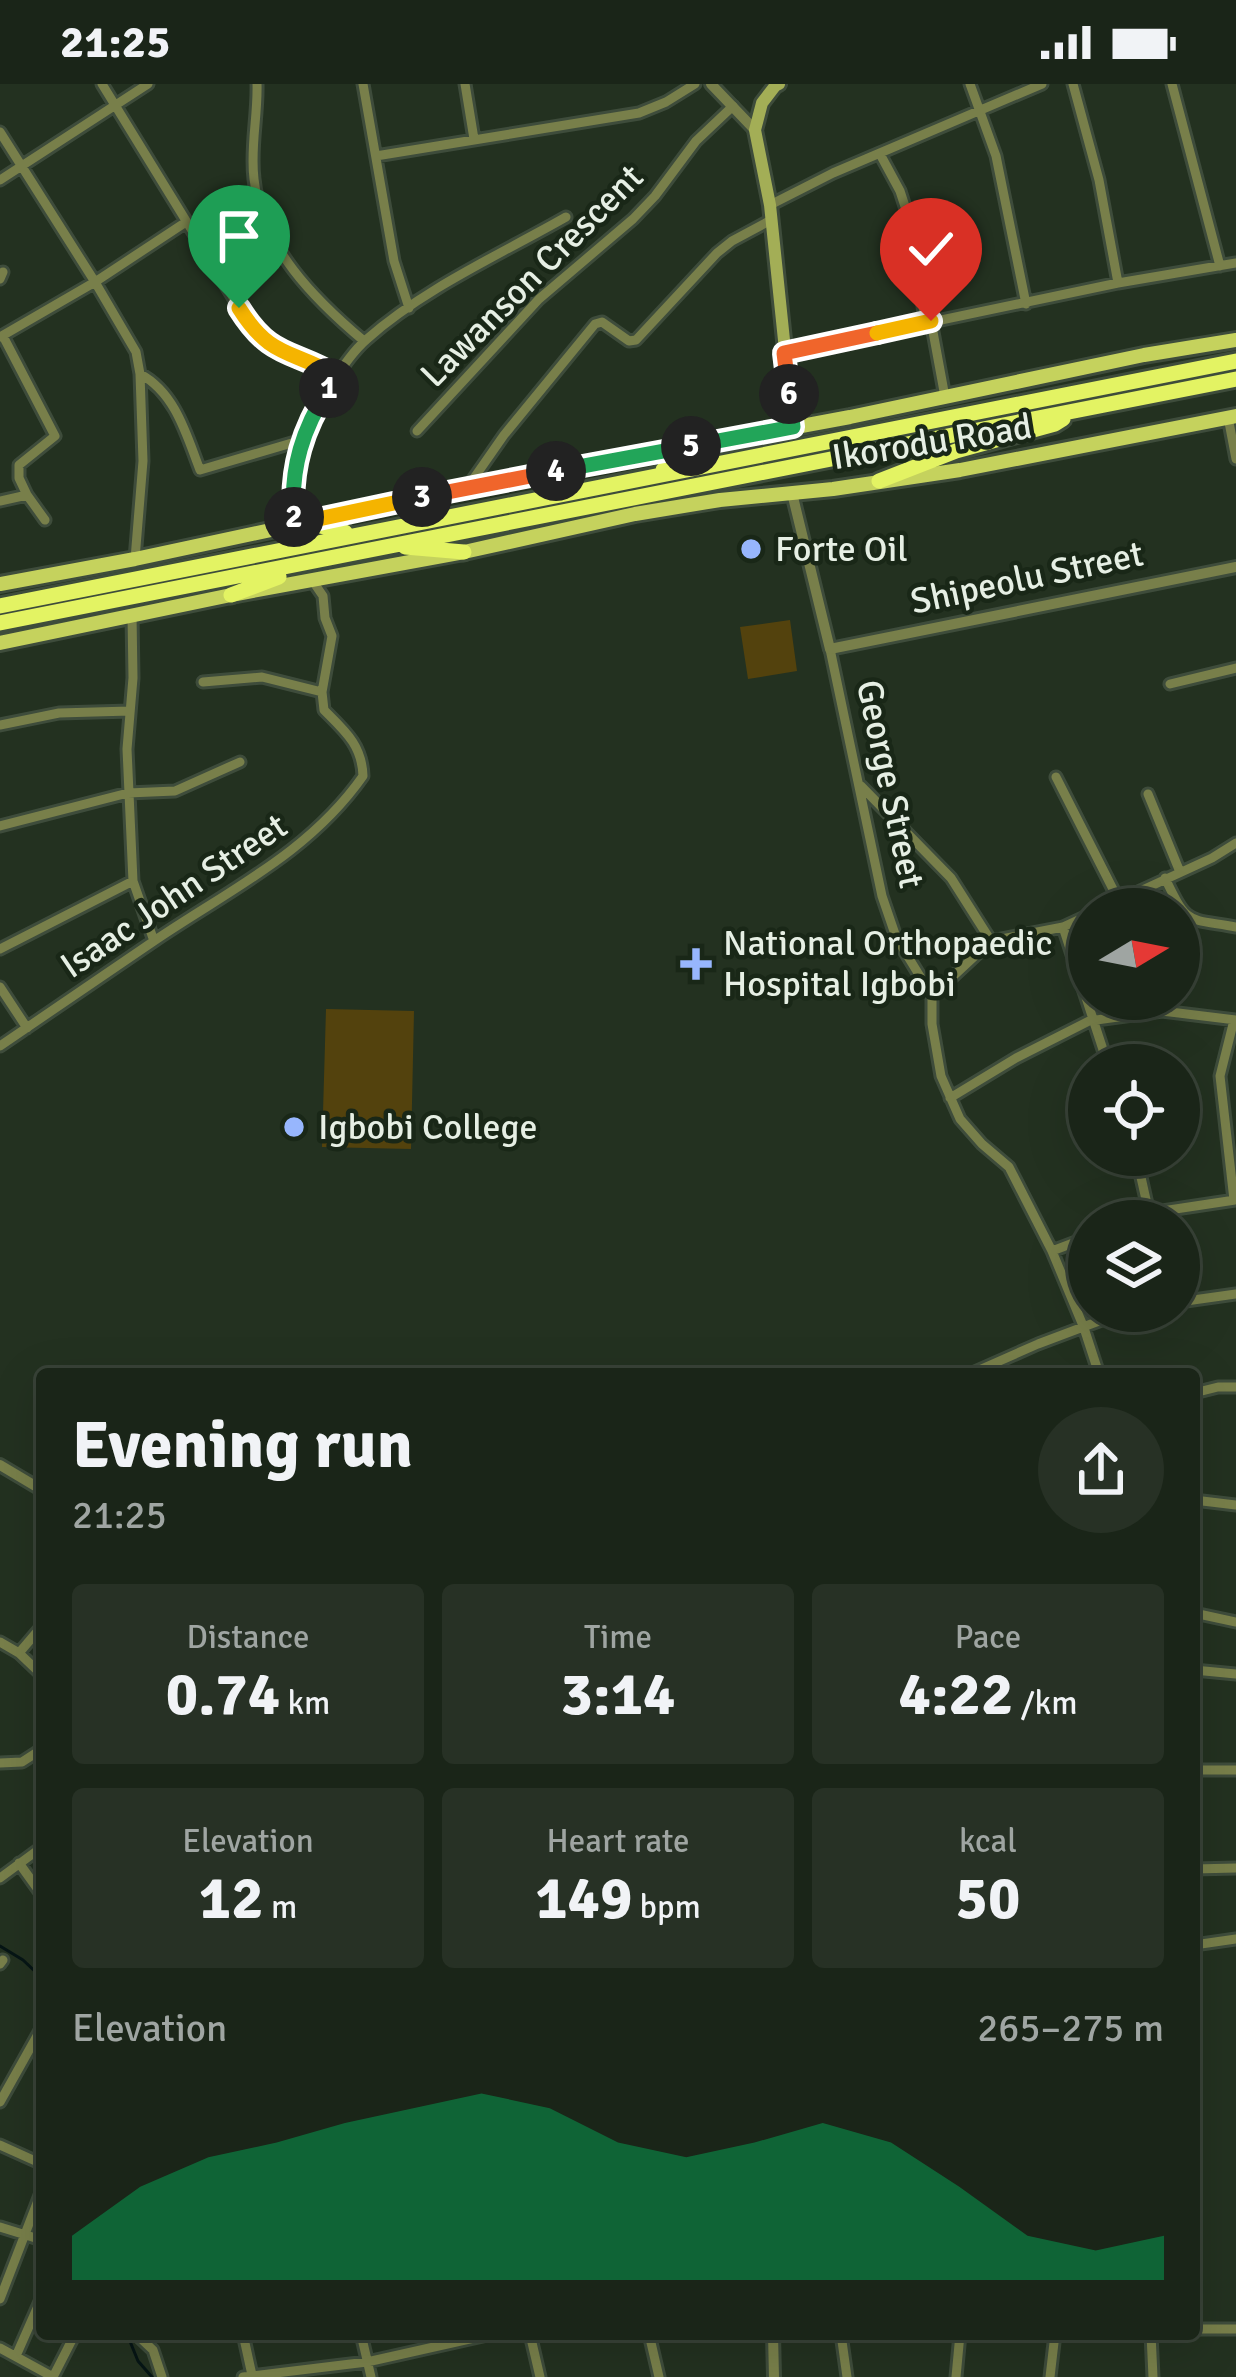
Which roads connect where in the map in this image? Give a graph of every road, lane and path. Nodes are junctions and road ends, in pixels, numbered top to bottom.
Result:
1 (102, 84) edge
2 (148, 84) edge
3 (257, 84) edge
4 (363, 84) edge
5 (464, 84) edge
6 (695, 84) edge
7 (711, 84) edge
8 (970, 84) edge
9 (1042, 84) edge
10 (1073, 84) edge
11 (1172, 84) edge
12 (776, 85) edge
13 (116, 104) junction
14 (733, 106) junction
15 (981, 110) junction
16 (755, 130) junction
17 (0, 132) edge
18 (474, 140) junction
19 (880, 154) junction
20 (376, 156) junction
21 (22, 167) junction
22 (0, 180) edge
23 (771, 212) junction
24 (566, 217) dead end
25 (187, 222) junction
26 (1236, 263) edge
27 (1220, 266) junction
28 (95, 281) junction
29 (1118, 283) junction
30 (1026, 304) junction
31 (409, 308) junction
32 (928, 322) junction
33 (1, 336) edge
34 (1236, 340) edge
35 (364, 341) junction
36 (784, 353) junction
37 (1236, 361) edge
38 (140, 374) junction
39 (337, 376) junction
40 (1236, 379) edge
41 (945, 397) junction
42 (1081, 409) junction
43 (1232, 417) edge
44 (793, 427) junction
45 (417, 431) dead end
46 (302, 440) junction
47 (700, 444) junction
48 (1236, 459) edge
49 (655, 476) junction
50 (879, 481) junction
51 (467, 488) junction
52 (792, 493) junction
53 (27, 494) junction
54 (0, 501) edge
55 (45, 520) dead end
56 (299, 523) junction
57 (353, 535) junction
58 (379, 546) junction
59 (464, 552) junction
60 (135, 559) junction
61 (325, 560) junction
62 (1236, 567) edge
63 (311, 580) junction
64 (0, 584) edge
65 (231, 595) junction
66 (0, 606) edge
67 (132, 615) junction
68 (0, 623) edge
69 (0, 643) edge
70 (830, 649) junction
71 (1236, 668) edge
72 (203, 682) dead end
73 (1170, 684) dead end
74 (322, 692) junction
75 (130, 710) junction
76 (0, 725) edge
77 (240, 762) dead end
78 (1056, 777) dead end
79 (861, 786) junction
80 (128, 793) junction
81 (1148, 794) dead end
82 (0, 826) edge
83 (1236, 843) edge
84 (1180, 872) junction
85 (1165, 878) junction
86 (133, 881) junction
87 (1112, 888) edge
88 (1145, 888) edge
89 (1068, 925) edge
90 (1063, 927) junction
91 (1236, 927) edge
92 (154, 941) junction
93 (992, 941) junction
94 (0, 949) edge
95 (0, 987) edge
96 (932, 995) junction
97 (1235, 1020) edge
98 (1094, 1021) junction
99 (27, 1028) junction
100 (1101, 1044) edge
101 (0, 1046) edge
102 (950, 1098) junction
103 (1235, 1200) edge
104 (1200, 1205) edge
105 (1068, 1245) edge
106 (1052, 1251) junction
107 (1068, 1290) edge
108 (1236, 1294) edge
109 (1200, 1299) edge
110 (1073, 1332) edge
111 (1085, 1332) edge
112 (981, 1368) edge
113 (1097, 1368) edge
114 (1236, 1387) edge
115 (1200, 1392) edge
116 (0, 1465) edge
117 (36, 1486) edge
118 (1200, 1501) edge
119 (1236, 1505) edge
120 (1200, 1614) edge
121 (1236, 1622) edge
122 (36, 1633) edge
123 (0, 1642) edge
124 (19, 1654) junction
125 (36, 1670) edge
126 (1200, 1671) edge
127 (1236, 1674) edge
128 (36, 1753) edge
129 (0, 1763) edge
130 (1236, 1770) edge
131 (1200, 1771) edge
132 (36, 1850) edge
133 (19, 1863) junction
134 (1236, 1868) edge
135 (1200, 1869) edge
136 (0, 1878) edge
137 (36, 1887) edge
138 (1236, 1940) edge
139 (1200, 1945) edge
140 (36, 2038) edge
141 (0, 2102) edge
142 (0, 2145) edge
143 (36, 2161) edge
144 (36, 2204) edge
145 (0, 2227) edge
146 (23, 2234) junction
147 (36, 2238) edge
148 (0, 2299) edge
149 (36, 2310) edge
150 (1200, 2329) edge
151 (1236, 2329) edge
152 (73, 2340) edge
153 (142, 2340) edge
154 (244, 2340) edge
155 (363, 2340) edge
156 (465, 2340) edge
157 (531, 2340) edge
158 (650, 2340) edge
159 (772, 2340) edge
160 (842, 2340) edge
161 (959, 2340) edge
162 (1053, 2340) edge
163 (1151, 2340) edge
164 (0, 2348) edge
165 (16, 2356) junction
166 (368, 2362) junction
167 (247, 2376) edge
168 (270, 2376) edge
169 (53, 2377) edge
170 (162, 2377) edge
171 (371, 2377) edge
172 (540, 2377) edge
173 (659, 2377) edge
174 (774, 2377) edge
175 (847, 2377) edge
176 (956, 2377) edge
177 (1050, 2377) edge
178 (1154, 2377) edge

1 - 13 street
2 - 13 street
3 - 35 street
4 - 20 street
5 - 18 street
6 - 18 street
7 - 14 street
8 - 15 street
9 - 15 street
10 - 29 street
11 - 27 street
12 - 16 main road
13 - 21 street
13 - 25 street
14 - 16 street
14 - 45 street, Lawanson Crescent
15 - 19 street
15 - 30 street
16 - 23 main road
17 - 21 street
18 - 20 street
19 - 23 street
19 - 32 street
20 - 31 street
21 - 22 street
21 - 28 street
23 - 36 main road
23 - 51 street
24 - 31 street
25 - 28 street
25 - 39 street
26 - 27 street
27 - 29 street
28 - 33 street
28 - 38 street
29 - 30 street
30 - 32 street
31 - 35 street
32 - 36 street
32 - 41 street
33 - 53 street
34 - 41 main road, Ikorodu Road
35 - 39 street
36 - 44 main road
37 - 49 highway, Ikorodu Road
38 - 46 street
38 - 60 street
39 - 46 street
40 - 42 highway, Ikorodu Road
41 - 44 main road, Ikorodu Road
42 - 50 highway
42 - 58 highway, Ikorodu Road
43 - 48 street
43 - 50 main road, Ikorodu Road
44 - 47 main road, Ikorodu Road
46 - 56 street
47 - 49 highway
47 - 51 main road, Ikorodu Road
49 - 57 highway, Ikorodu Road
50 - 52 main road, Ikorodu Road
51 - 56 main road, Ikorodu Road
52 - 59 main road, Ikorodu Road
52 - 70 street, George Street
53 - 54 street
53 - 55 street
56 - 57 highway
56 - 60 main road, Ikorodu Road
57 - 66 highway, Ikorodu Road
58 - 59 highway
58 - 61 highway, Ikorodu Road
59 - 63 main road, Ikorodu Road
60 - 64 main road, Ikorodu Road
61 - 65 highway
61 - 68 highway, Ikorodu Road
62 - 70 street, Shipeolu Street
63 - 65 main road, Ikorodu Road
63 - 74 street
65 - 67 main road, Ikorodu Road
67 - 69 main road, Ikorodu Road
67 - 75 street
70 - 79 street, George Street
71 - 73 street
72 - 74 street
74 - 92 street, Isaac John Street
75 - 76 street
75 - 80 street
77 - 80 street
78 - 87 street
79 - 93 street
79 - 96 street, George Street
80 - 82 street
80 - 86 street
81 - 84 street
83 - 84 street
84 - 85 street
85 - 88 street
85 - 91 street
86 - 92 street
86 - 94 street
89 - 90 street
90 - 93 street
90 - 98 street
92 - 99 street, Isaac John Street
93 - 96 street
95 - 99 street
96 - 102 street, George Street
97 - 98 street
97 - 103 street
98 - 100 street
98 - 102 street
99 - 101 street, Isaac John Street
102 - 106 street, George Street
103 - 104 street
105 - 106 street
106 - 107 street, George Street
108 - 109 street
110 - 112 street
111 - 113 street, George Street
114 - 115 street
116 - 117 street
118 - 119 street
120 - 121 street
122 - 124 street
123 - 124 street
124 - 125 street
126 - 127 street
128 - 129 street
130 - 131 street
132 - 133 street
133 - 136 street
133 - 137 street
134 - 135 street
138 - 139 street
140 - 141 street
142 - 143 street
144 - 146 street
145 - 146 street
146 - 147 street
146 - 148 street
149 - 165 street
150 - 151 street
152 - 169 street
153 - 170 street
154 - 167 street
155 - 166 street
156 - 166 street
157 - 172 street
158 - 173 street
159 - 174 street
160 - 175 street
161 - 176 street
162 - 177 street
163 - 178 street
164 - 165 street
165 - 169 street
166 - 168 street
166 - 171 street
167 - 168 street

